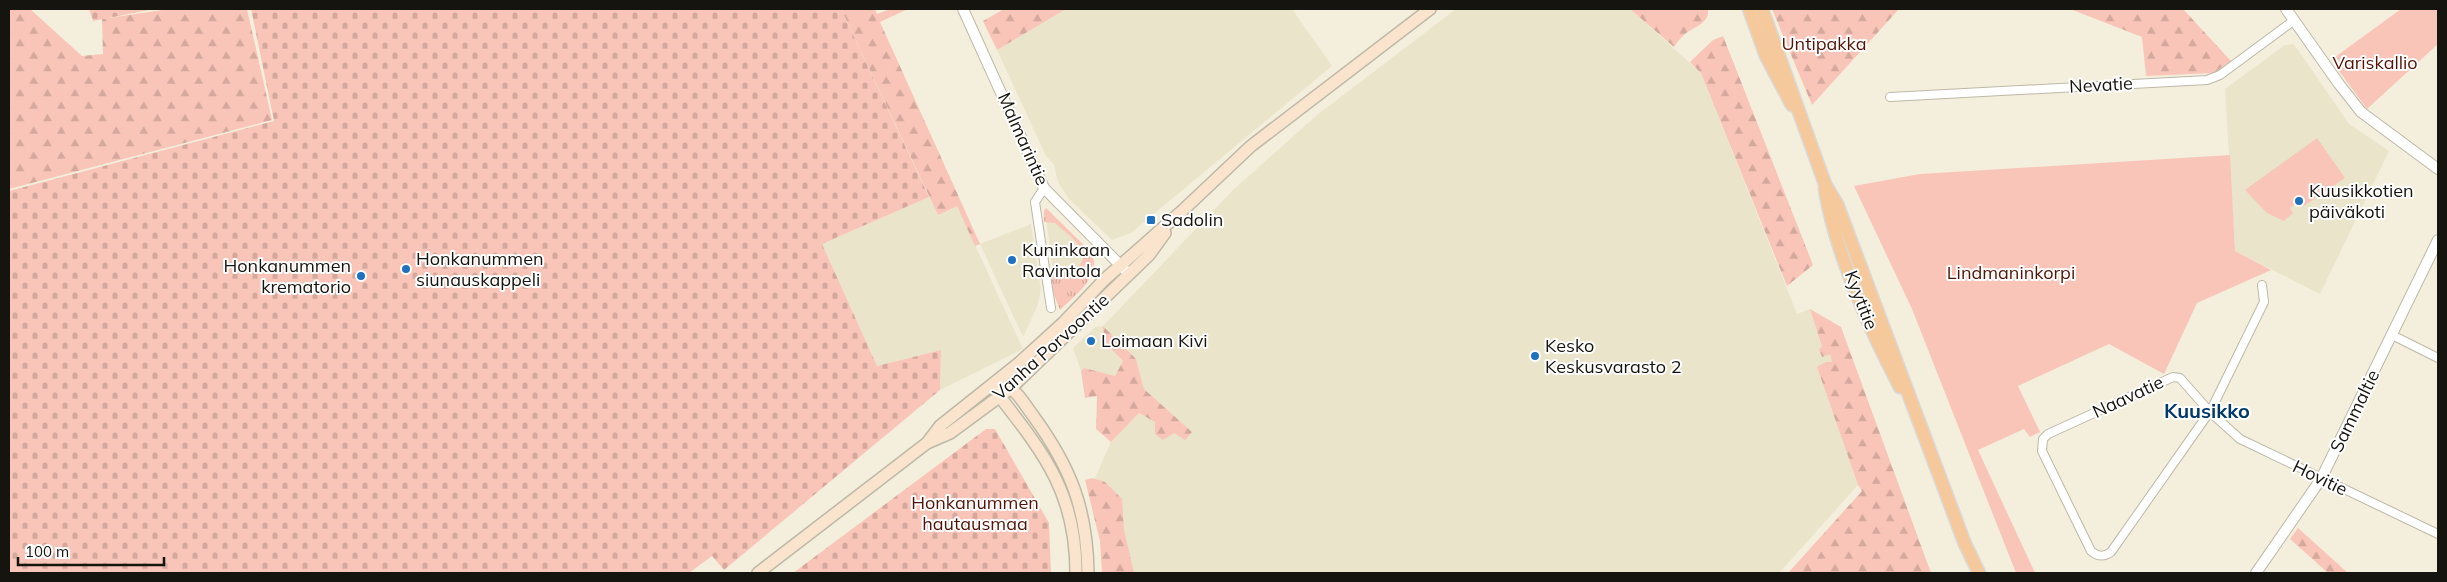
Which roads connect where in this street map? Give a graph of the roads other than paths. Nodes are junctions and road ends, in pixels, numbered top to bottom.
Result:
1 (963, 9) edge
2 (1430, 9) edge
3 (1749, 9) edge
4 (1762, 9) edge
5 (2286, 9) edge
6 (2293, 21) junction
7 (1890, 97) dead end
8 (1798, 113) junction
9 (2438, 169) edge
10 (1044, 188) junction
11 (1182, 212) junction
12 (2438, 240) edge
13 (1121, 265) junction
14 (1129, 274) junction
15 (2262, 285) dead end
16 (1050, 308) dead end
17 (2392, 335) junction
18 (2438, 358) edge
19 (998, 380) junction
20 (1011, 388) junction
21 (1000, 397) junction
22 (2210, 412) junction
23 (927, 443) junction
24 (2321, 479) junction
25 (2438, 534) edge
26 (1965, 544) junction
27 (758, 573) edge
28 (1076, 573) edge
29 (1088, 573) edge
30 (1970, 573) edge
31 (1980, 573) edge
32 (2256, 573) edge

1 - 10 street, Malmarintie
2 - 11 main road, Vanha Porvoontie
3 - 8 main road, Kyytitie
4 - 8 main road, Kyytitie
5 - 6 street
6 - 7 street, Nevatie
6 - 9 street
8 - 26 main road, Kyytitie
10 - 13 street, Malmarintie
10 - 16 street
11 - 13 main road, Vanha Porvoontie
11 - 14 main road, Vanha Porvoontie
12 - 17 street, Sammaltie
13 - 14 street, Malmarintie
13 - 19 main road, Vanha Porvoontie
14 - 20 main road, Vanha Porvoontie
15 - 22 street
17 - 18 street
17 - 24 street, Sammaltie
19 - 20 main road
19 - 21 main road
19 - 23 main road, Vanha Porvoontie
20 - 21 main road, Vanha Porvoontie
20 - 29 main road
21 - 23 main road, Vanha Porvoontie
21 - 28 main road
22 - 22 street, Naavatie
22 - 24 street, Hovitie
23 - 27 main road, Vanha Porvoontie
24 - 25 street, Hovitie
24 - 32 street, Sammaltie
26 - 30 main road, Kyytitie
26 - 31 main road, Kyytitie

